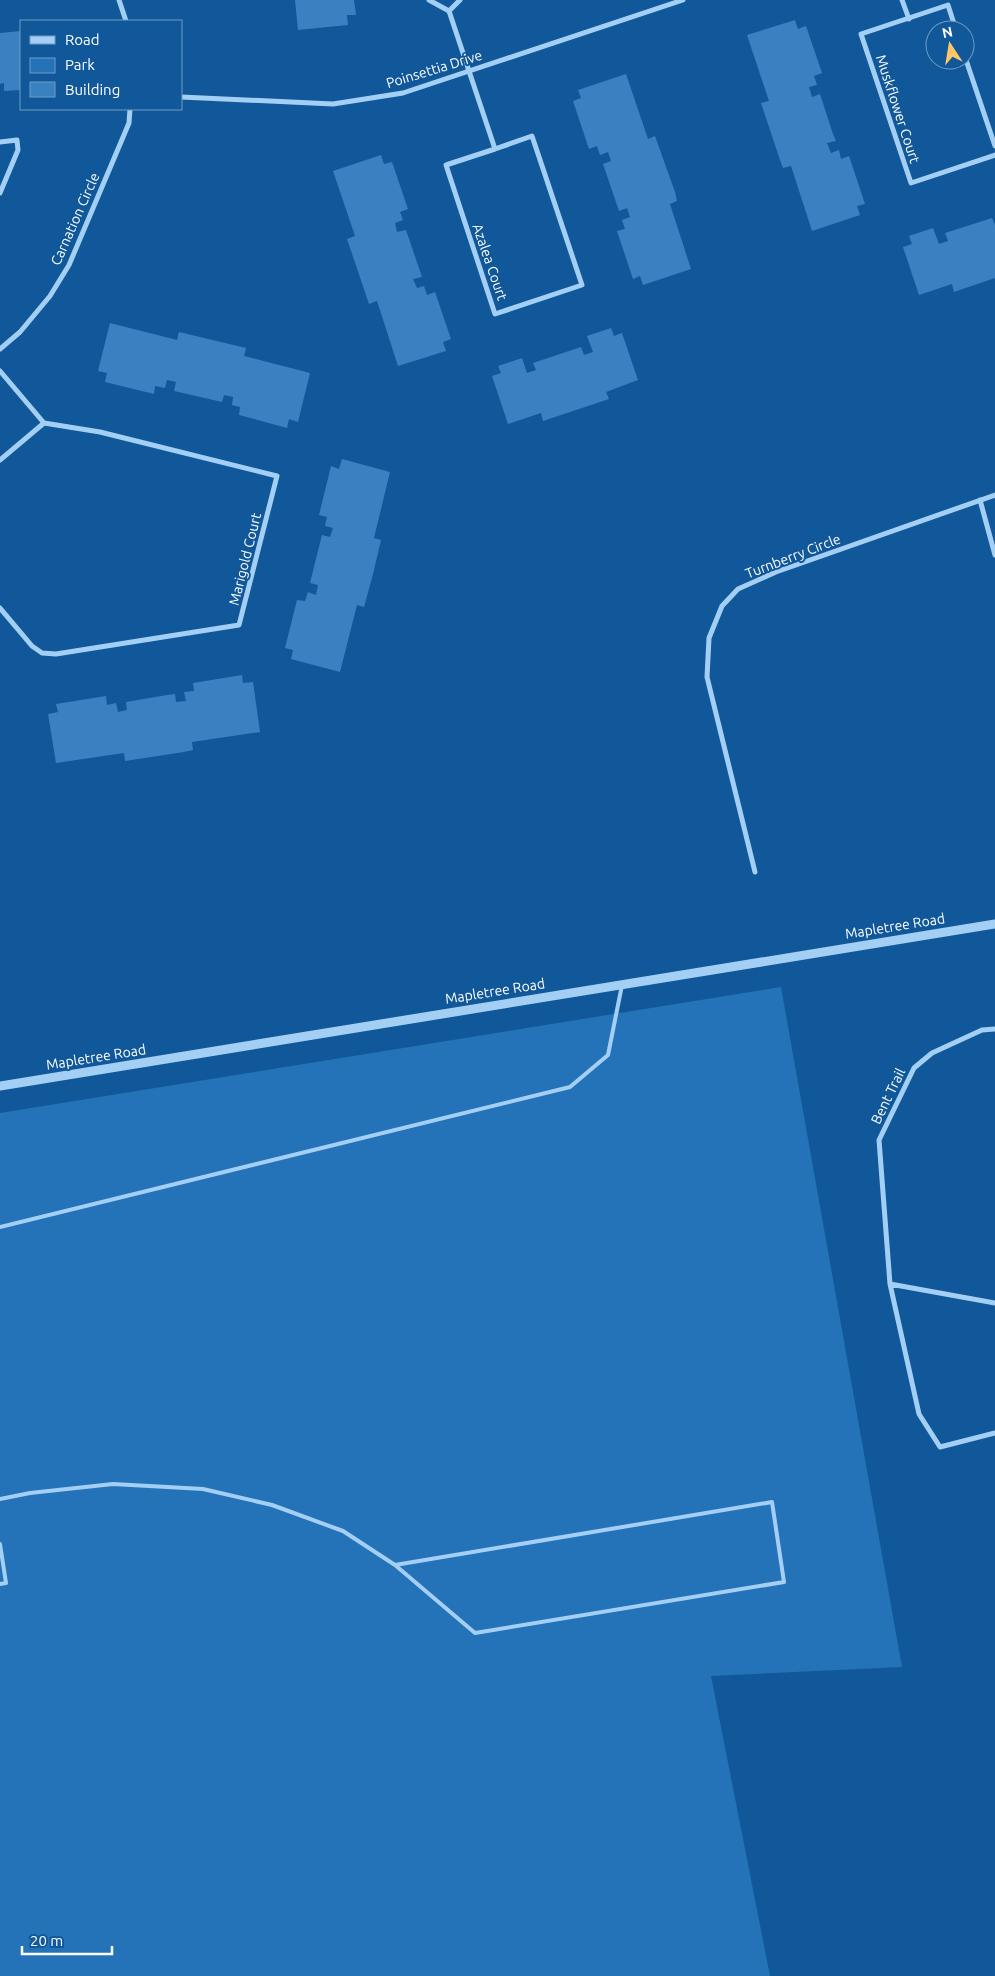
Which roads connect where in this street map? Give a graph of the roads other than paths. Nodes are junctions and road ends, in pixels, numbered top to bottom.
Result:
1 (119, 0) edge
2 (429, 0) edge
3 (460, 0) edge
4 (683, 0) edge
5 (902, 0) edge
6 (449, 11) junction
7 (908, 19) junction
8 (126, 20) edge
9 (953, 20) edge
10 (969, 70) edge
11 (469, 72) junction
12 (182, 97) edge
13 (130, 110) edge
14 (0, 142) edge
15 (995, 146) edge
16 (495, 148) junction
17 (995, 155) edge
18 (0, 193) edge
19 (0, 349) edge
20 (0, 370) edge
21 (44, 423) junction
22 (0, 460) edge
23 (995, 495) edge
24 (980, 500) junction
25 (995, 555) edge
26 (0, 608) edge
27 (755, 872) dead end
28 (995, 924) edge
29 (622, 985) junction
30 (995, 1029) edge
31 (0, 1086) edge
32 (0, 1227) edge
33 (890, 1284) junction
34 (995, 1303) edge
35 (995, 1433) edge
36 (0, 1499) edge
37 (0, 1544) edge
38 (395, 1565) junction
39 (0, 1584) edge

1 - 8 street
2 - 6 street
3 - 6 street
4 - 11 street, Poinsettia Drive
5 - 7 street
6 - 11 street
7 - 9 street, Muskflower Court
7 - 17 street, Muskflower Court
10 - 15 street
11 - 12 street, Poinsettia Drive
11 - 16 street
13 - 19 street, Carnation Circle
14 - 18 street
16 - 16 street, Azalea Court
20 - 21 street
21 - 22 street
21 - 26 street, Marigold Court
23 - 24 street, Turnberry Circle
24 - 25 street
24 - 27 street, Turnberry Circle
28 - 29 street, Mapletree Road
29 - 31 street, Mapletree Road
29 - 32 lane
30 - 33 street, Bent Trail
33 - 34 street
33 - 35 street, Bent Trail
36 - 38 lane
37 - 39 lane
38 - 38 lane

